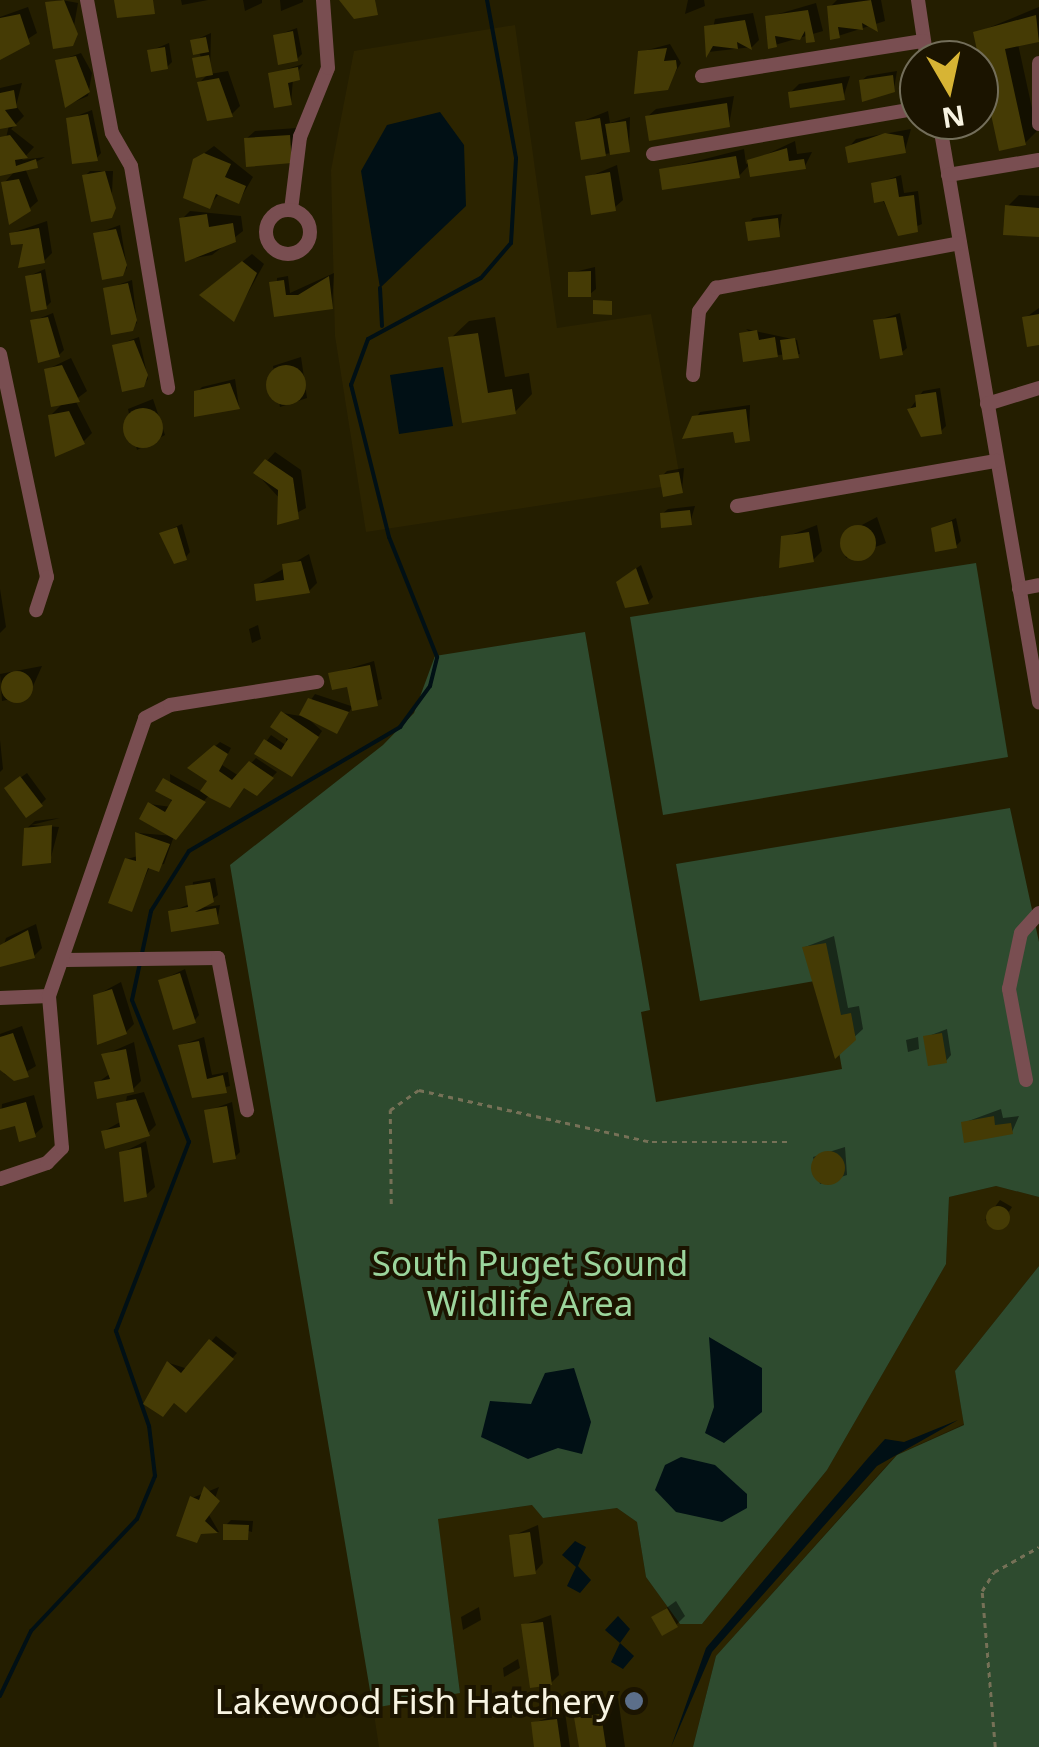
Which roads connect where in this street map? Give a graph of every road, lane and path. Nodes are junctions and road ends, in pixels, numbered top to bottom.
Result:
1 (87, 0) edge
2 (323, 0) edge
3 (918, 0) edge
4 (923, 40) edge
5 (899, 45) edge
6 (1039, 63) edge
7 (702, 76) dead end
8 (899, 111) edge
9 (1039, 124) edge
10 (942, 140) edge
11 (653, 154) dead end
12 (1039, 160) edge
13 (948, 175) junction
14 (291, 210) dead end
15 (960, 243) junction
16 (0, 354) edge
17 (693, 375) dead end
18 (168, 388) dead end
19 (1039, 388) edge
20 (987, 404) junction
21 (996, 462) junction
22 (737, 506) dead end
23 (1039, 585) edge
24 (1019, 589) junction
25 (36, 610) dead end
26 (316, 682) dead end
27 (1039, 702) edge
28 (1039, 913) edge
29 (66, 960) junction
30 (50, 996) junction
31 (0, 998) edge
32 (1026, 1080) dead end
33 (247, 1110) dead end
34 (792, 1142) dead end
35 (0, 1179) edge
36 (391, 1204) dead end
37 (1039, 1547) edge
38 (995, 1747) edge

1 - 18 street
2 - 14 street
3 - 4 street
5 - 7 street
6 - 9 street
8 - 11 street
10 - 13 street
12 - 13 street
13 - 15 street
15 - 17 street
15 - 20 street
16 - 25 street
19 - 20 street
20 - 21 street
21 - 22 street
21 - 24 street
23 - 24 street
24 - 27 street
26 - 29 street
28 - 32 street
29 - 30 street
29 - 33 street
30 - 31 street
30 - 35 street
34 - 36 path
37 - 38 path

